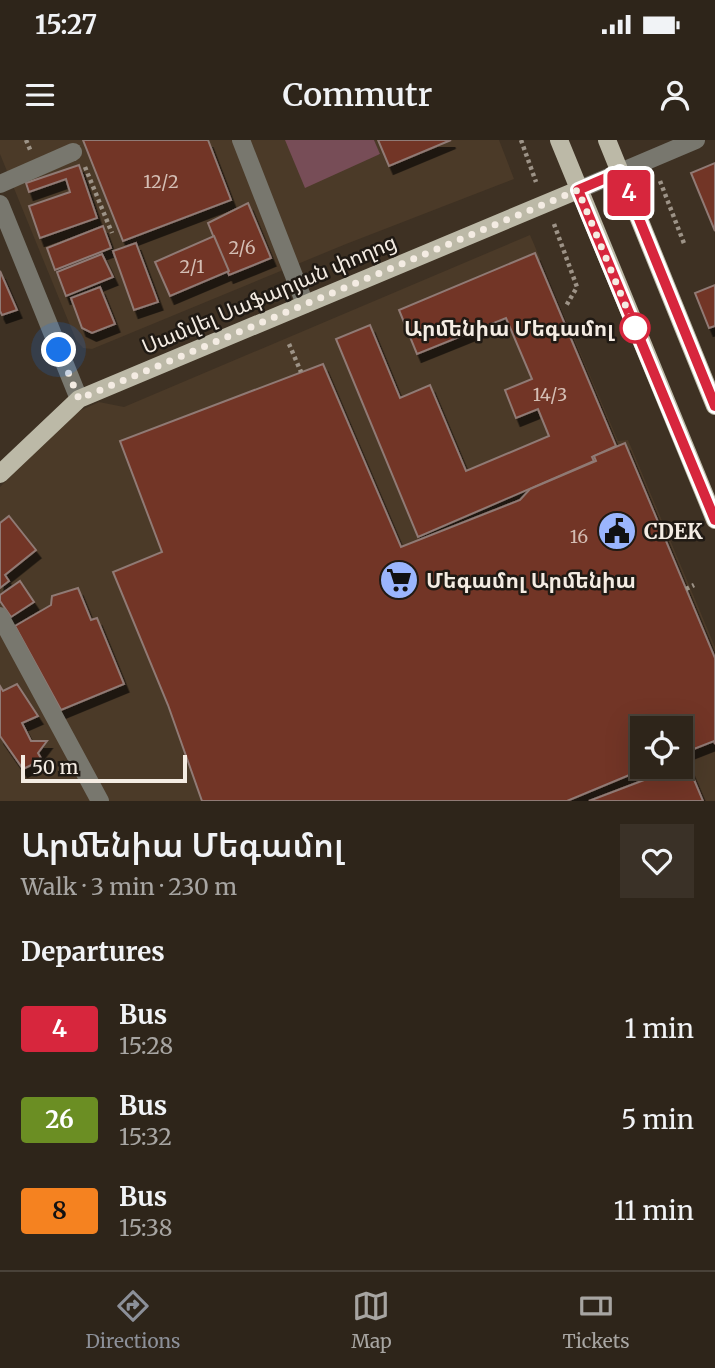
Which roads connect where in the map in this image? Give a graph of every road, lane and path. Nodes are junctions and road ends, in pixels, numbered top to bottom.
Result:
1 (241, 140) edge
2 (521, 140) edge
3 (559, 140) edge
4 (607, 140) edge
5 (696, 140) edge
6 (73, 152) joint
7 (620, 172) junction
8 (660, 181) dead end
9 (537, 182) dead end
10 (0, 184) edge
11 (578, 190) junction
12 (0, 204) edge
13 (554, 223) dead end
14 (112, 233) dead end
15 (685, 246) dead end
16 (305, 304) junction
17 (566, 306) dead end
18 (289, 344) dead end
19 (301, 372) dead end
20 (79, 399) junction
21 (715, 406) edge
22 (0, 474) edge
23 (715, 520) edge
24 (694, 585) dead end
25 (686, 589) dead end
26 (0, 616) edge
27 (100, 801) edge

1 - 16 street
2 - 9 path
3 - 11 main road
4 - 7 main road
5 - 7 street
6 - 10 street
6 - 14 path
7 - 11 street
7 - 21 main road
8 - 15 path
11 - 16 main road, Սամվել Սաֆարյան փողոց
11 - 23 main road
12 - 20 street
13 - 17 path
16 - 20 main road, Սամվել Սաֆարյան փողոց
18 - 19 path
20 - 22 main road, Սամվել Սաֆարյան փողոց
24 - 25 path
26 - 27 street

